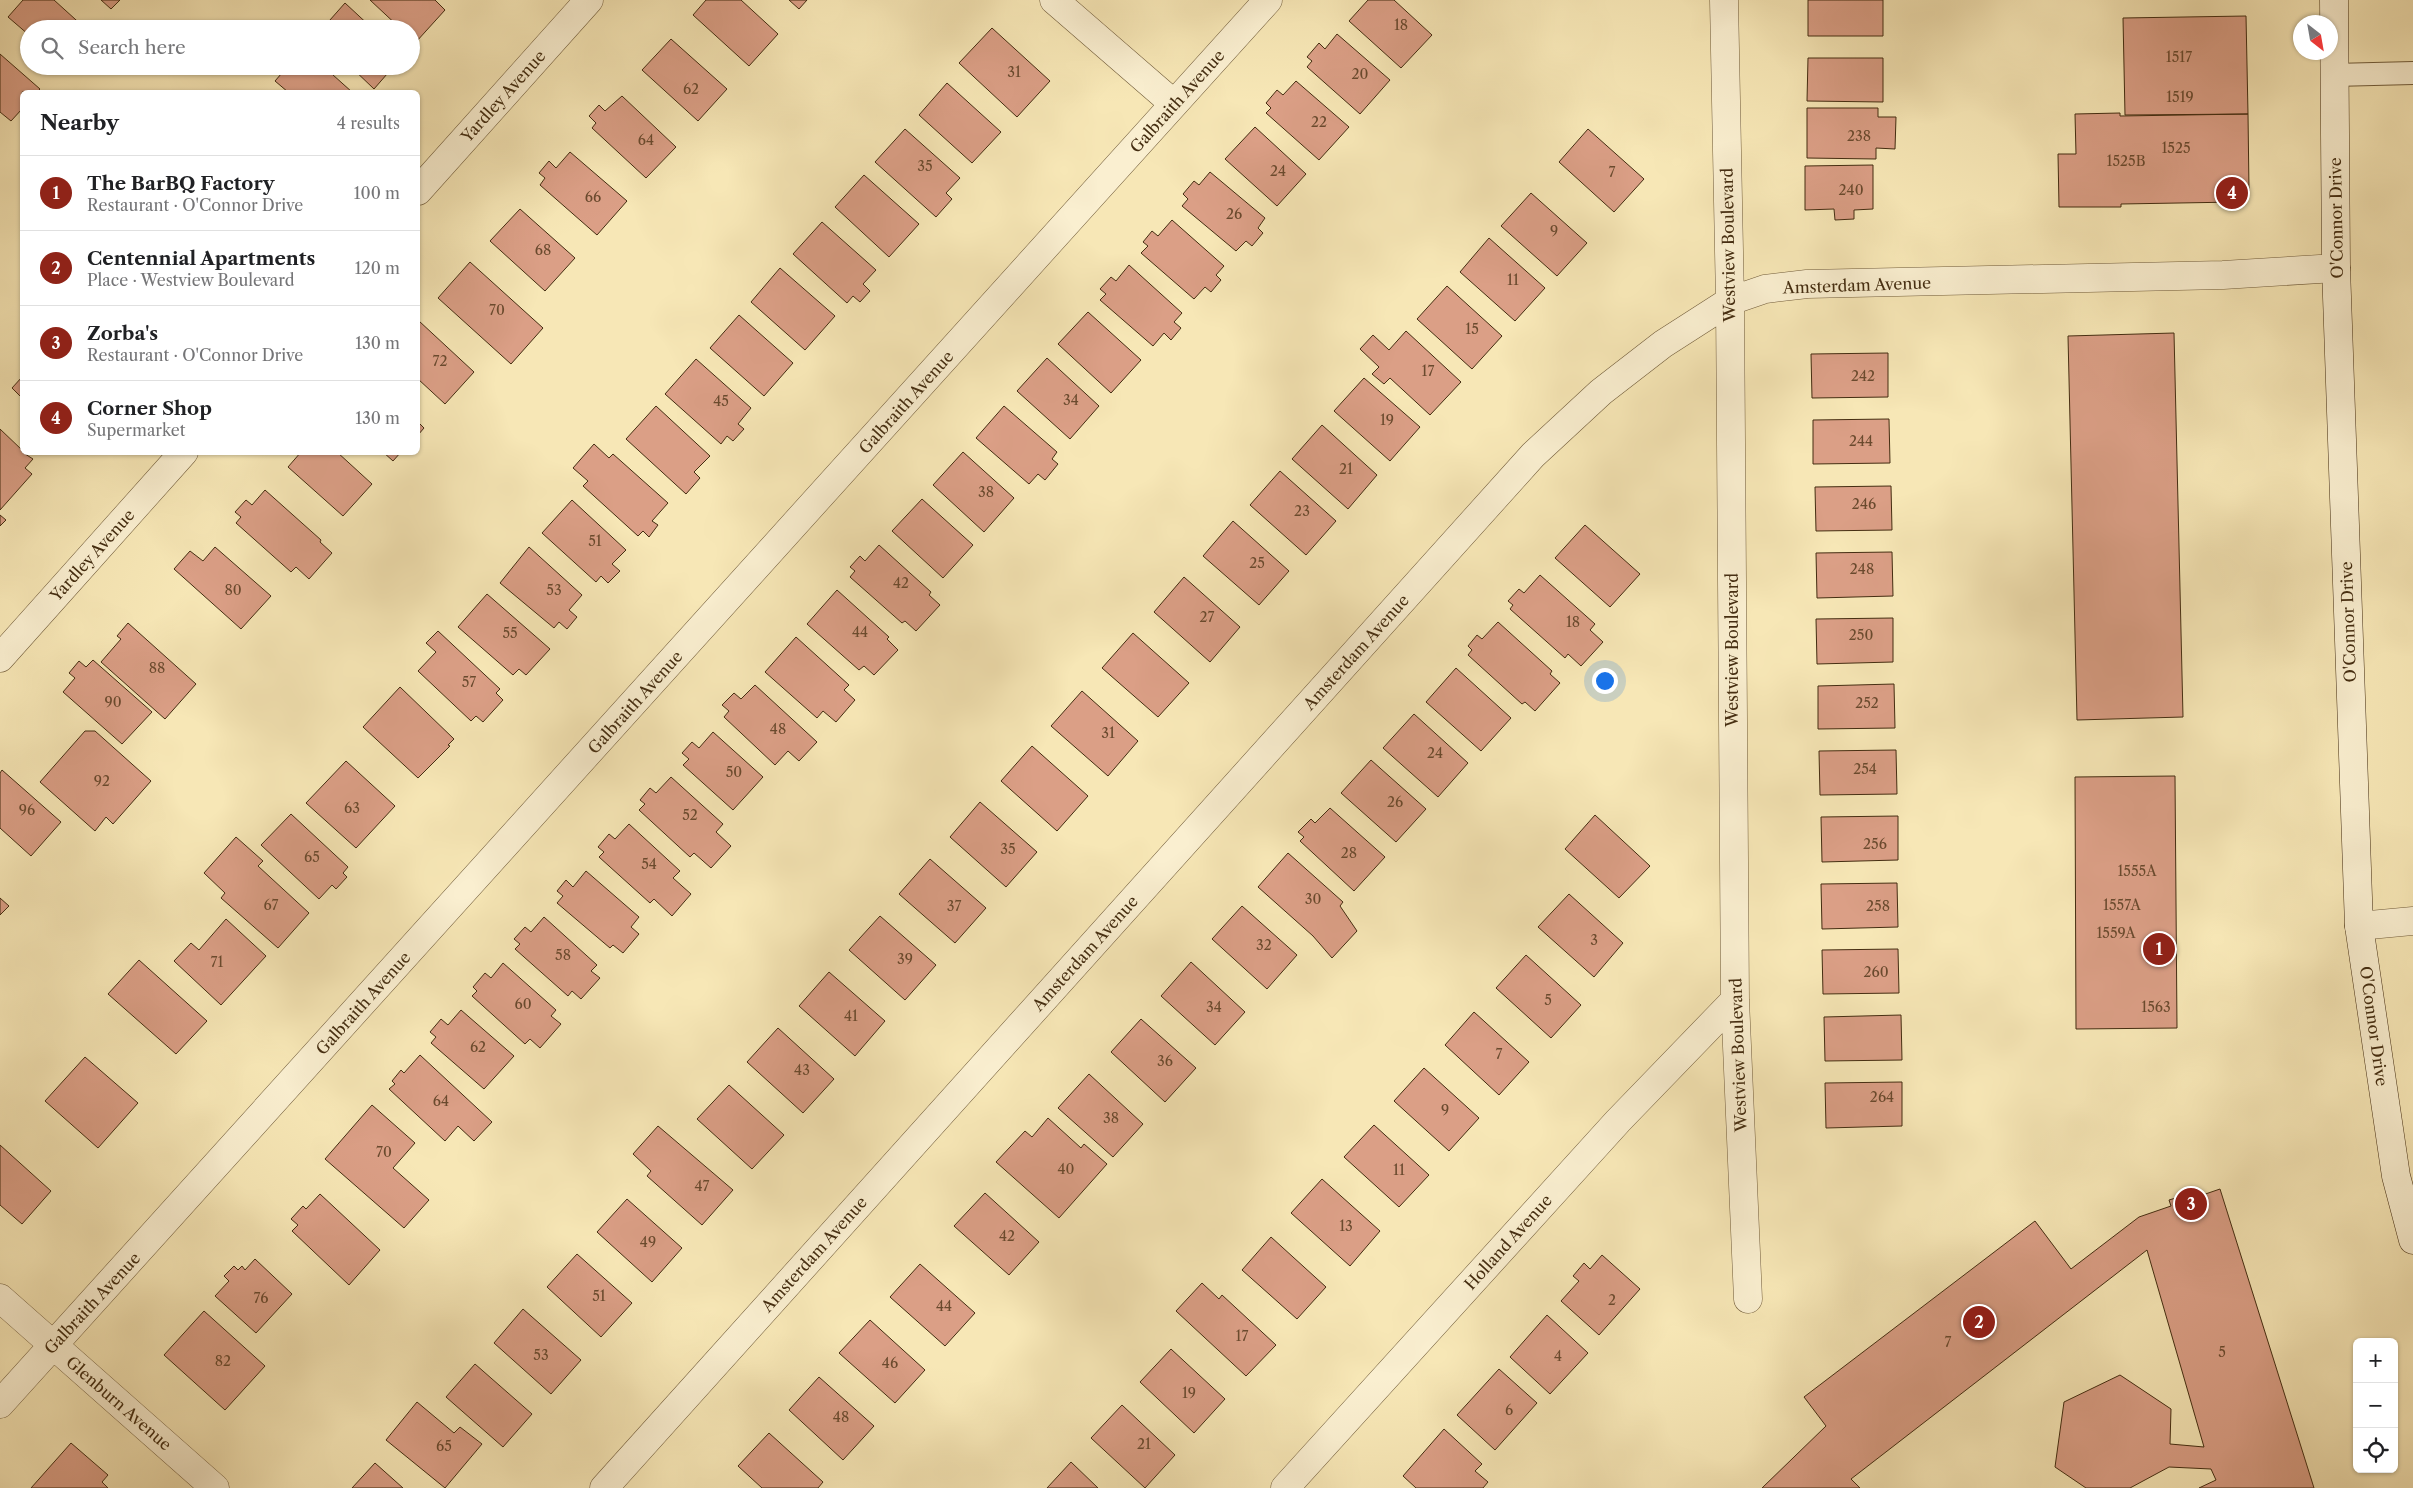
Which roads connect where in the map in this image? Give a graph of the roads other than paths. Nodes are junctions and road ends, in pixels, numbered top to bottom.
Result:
1 (589, 0) edge
2 (1054, 0) edge
3 (1268, 0) edge
4 (1724, 0) edge
5 (2334, 0) edge
6 (2413, 73) edge
7 (2334, 75) junction
8 (1174, 104) junction
9 (420, 190) edge
10 (2336, 268) junction
11 (1730, 301) junction
12 (181, 455) edge
13 (0, 658) edge
14 (2413, 921) edge
15 (2359, 926) junction
16 (1735, 1000) junction
17 (2413, 1240) edge
18 (0, 1298) edge
19 (1748, 1300) dead end
20 (53, 1346) junction
21 (0, 1404) edge
22 (215, 1488) edge
23 (604, 1488) edge
24 (1285, 1488) edge

1 - 9 street, Yardley Avenue
2 - 8 street
3 - 8 street, Galbraith Avenue
4 - 11 street, Westview Boulevard
5 - 7 street, O'Connor Drive
6 - 7 lane
7 - 10 street, O'Connor Drive
8 - 20 street, Galbraith Avenue
10 - 11 street, Amsterdam Avenue
10 - 15 street, O'Connor Drive
11 - 16 street, Westview Boulevard
11 - 23 street, Amsterdam Avenue
12 - 13 street, Yardley Avenue
14 - 15 street
15 - 17 street, O'Connor Drive
16 - 19 street, Westview Boulevard
16 - 24 street, Holland Avenue
18 - 20 street, Glenburn Avenue
20 - 21 street, Galbraith Avenue
20 - 22 street, Glenburn Avenue

